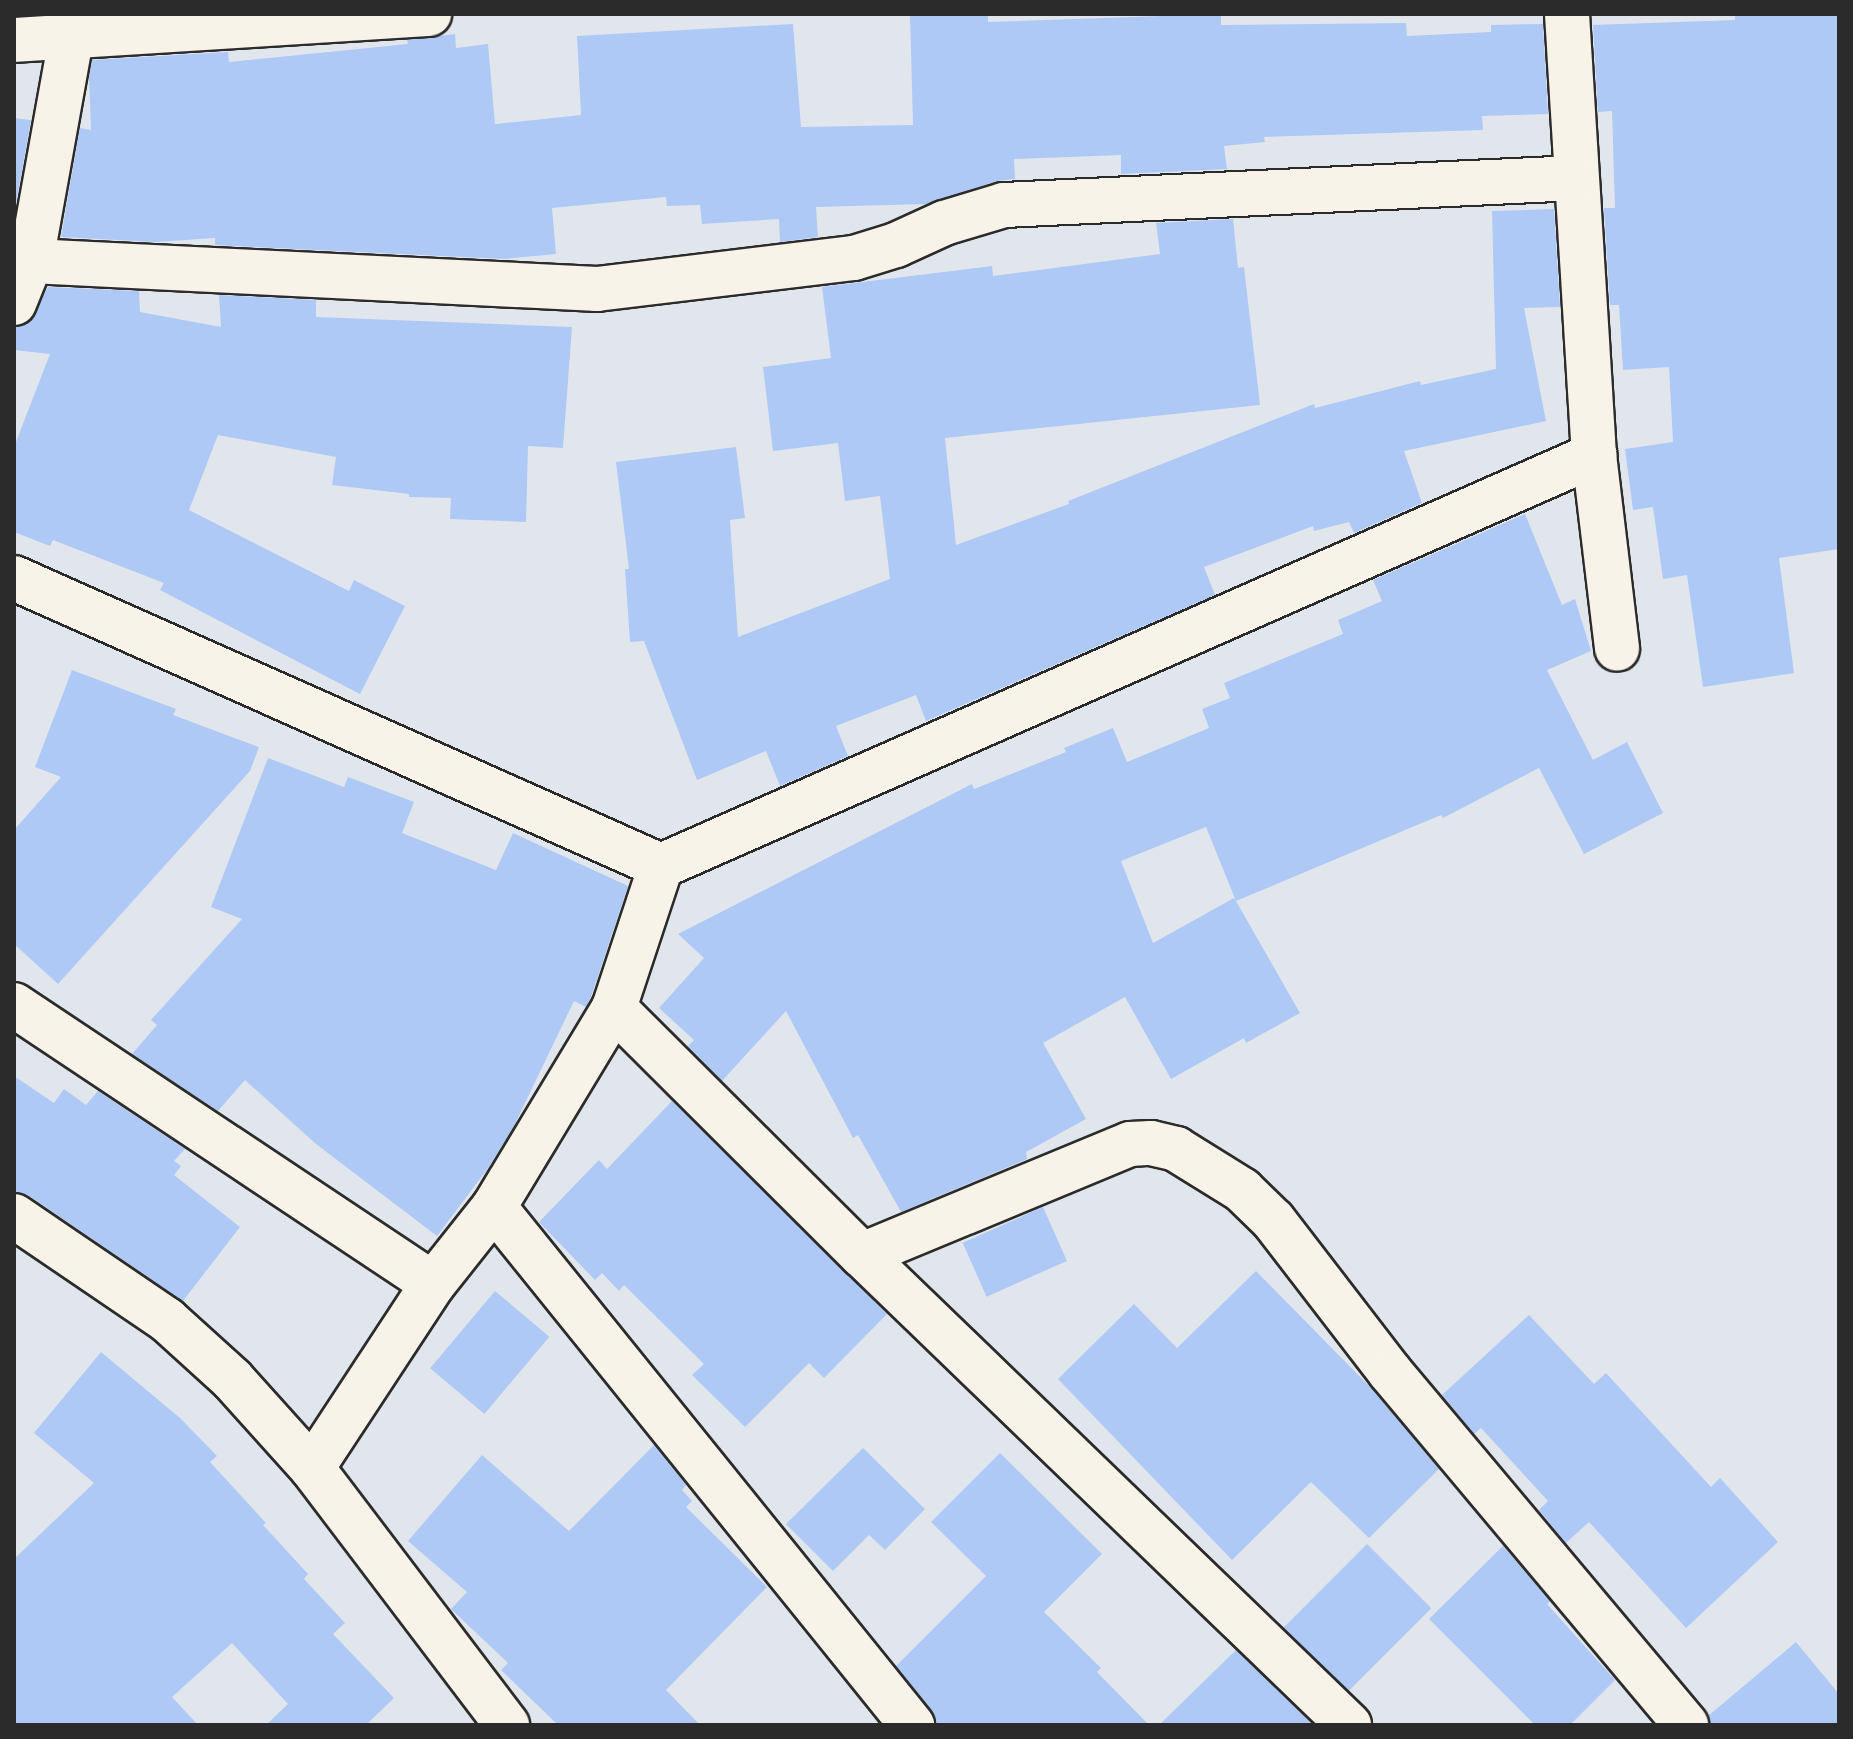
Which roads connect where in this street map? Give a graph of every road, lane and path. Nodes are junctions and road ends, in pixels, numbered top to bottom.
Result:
1 (429, 14) edge
2 (1567, 14) edge
3 (71, 38) junction
4 (14, 40) edge
5 (1576, 178) junction
6 (31, 261) junction
7 (14, 303) edge
8 (1594, 455) junction
9 (14, 578) edge
10 (1617, 649) dead end
11 (661, 866) junction
12 (14, 1005) edge
13 (614, 1008) junction
14 (494, 1207) junction
15 (14, 1216) edge
16 (862, 1255) junction
17 (433, 1284) junction
18 (312, 1468) junction
19 (507, 1725) edge
20 (912, 1725) edge
21 (1349, 1725) edge
22 (1686, 1725) edge

1 - 3 street
2 - 5 street
3 - 4 street
3 - 6 street
5 - 6 street
5 - 8 street
6 - 7 street
8 - 10 street
8 - 11 street
9 - 11 street
11 - 13 street
12 - 17 street
13 - 14 street
13 - 16 street
14 - 17 street
14 - 20 street
15 - 18 street
16 - 21 street
16 - 22 street
17 - 18 street
18 - 19 street

